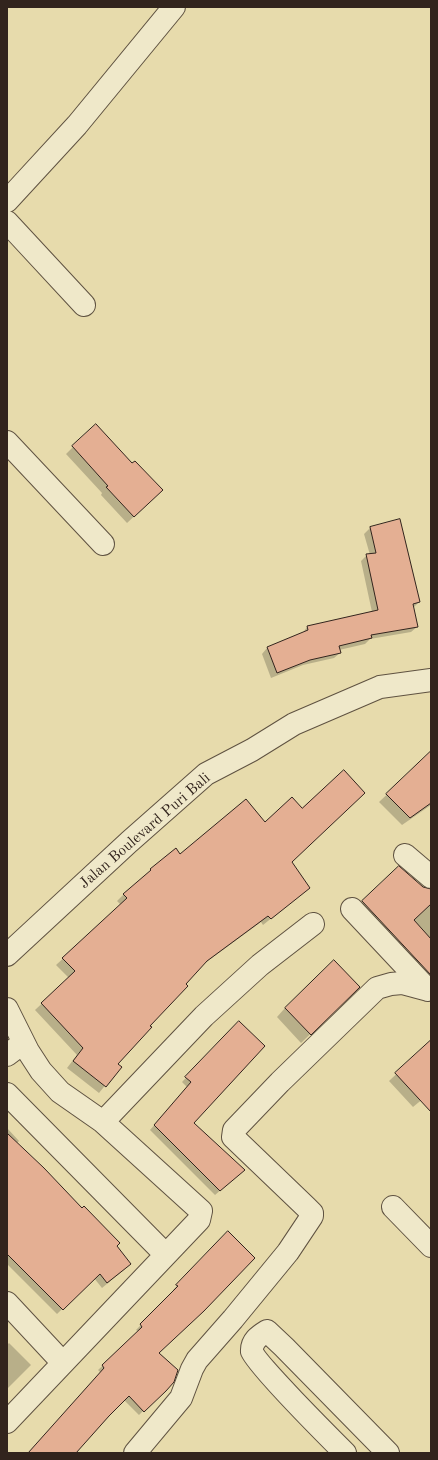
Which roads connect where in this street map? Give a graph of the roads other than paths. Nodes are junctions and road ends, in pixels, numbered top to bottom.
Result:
1 (174, 7) edge
2 (7, 200) edge
3 (7, 222) edge
4 (84, 305) dead end
5 (7, 442) edge
6 (103, 544) dead end
7 (431, 680) edge
8 (405, 855) dead end
9 (431, 877) edge
10 (352, 910) dead end
11 (313, 924) dead end
12 (7, 955) edge
13 (430, 989) edge
14 (7, 1009) edge
15 (15, 1049) edge
16 (7, 1094) edge
17 (103, 1122) junction
18 (393, 1207) dead end
19 (431, 1246) edge
20 (165, 1254) junction
21 (7, 1303) edge
22 (63, 1363) junction
23 (7, 1422) edge
24 (135, 1453) edge
25 (345, 1453) edge
26 (388, 1453) edge

1 - 2 street
3 - 4 street
5 - 6 street
7 - 12 street, Jalan Boulevard Puri Bali
8 - 9 street
10 - 13 street
11 - 17 street
13 - 24 street
14 - 15 street
15 - 17 street
16 - 20 street
17 - 20 street
18 - 19 street
20 - 22 street
21 - 22 street
22 - 23 street
25 - 26 street

